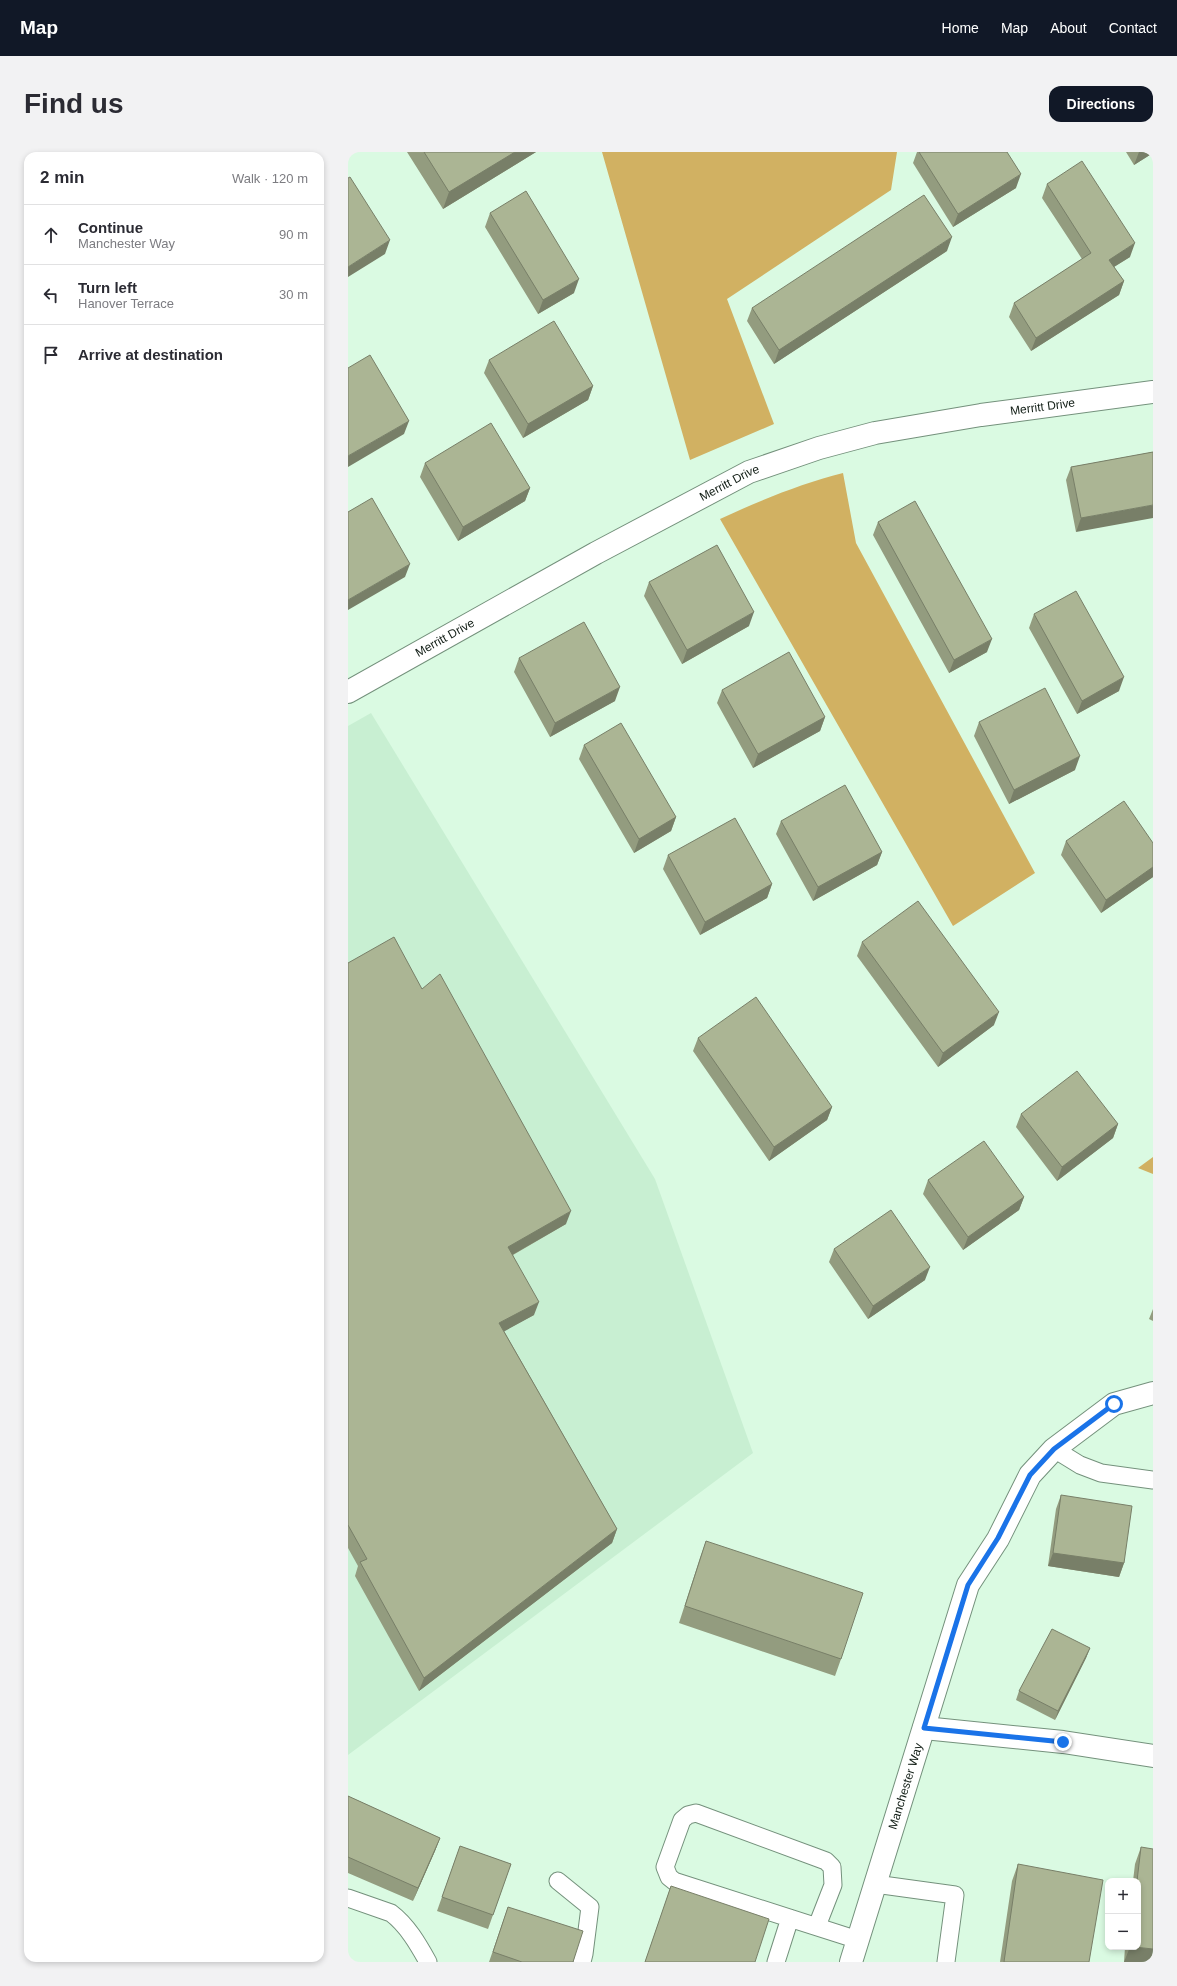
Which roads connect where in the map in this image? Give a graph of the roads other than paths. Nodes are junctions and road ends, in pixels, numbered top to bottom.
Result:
1 (1153, 392) edge
2 (348, 692) edge
3 (1153, 1393) edge
4 (1054, 1449) junction
5 (1153, 1480) edge
6 (924, 1728) junction
7 (1153, 1756) edge
8 (558, 1881) dead end
9 (875, 1884) junction
10 (348, 1898) edge
11 (790, 1918) junction
12 (816, 1926) junction
13 (858, 1940) junction
14 (428, 1962) edge
15 (582, 1962) edge
16 (776, 1962) edge
17 (851, 1962) edge
18 (946, 1962) edge

1 - 2 street, Merritt Drive
3 - 4 street, Manchester Way
4 - 5 lane
4 - 6 street, Manchester Way
6 - 7 street
6 - 9 street, Manchester Way
8 - 15 lane
9 - 13 street, Manchester Way
9 - 18 lane
10 - 14 lane
11 - 12 lane
11 - 12 lane
11 - 16 lane
12 - 13 lane
13 - 17 street, Manchester Way

